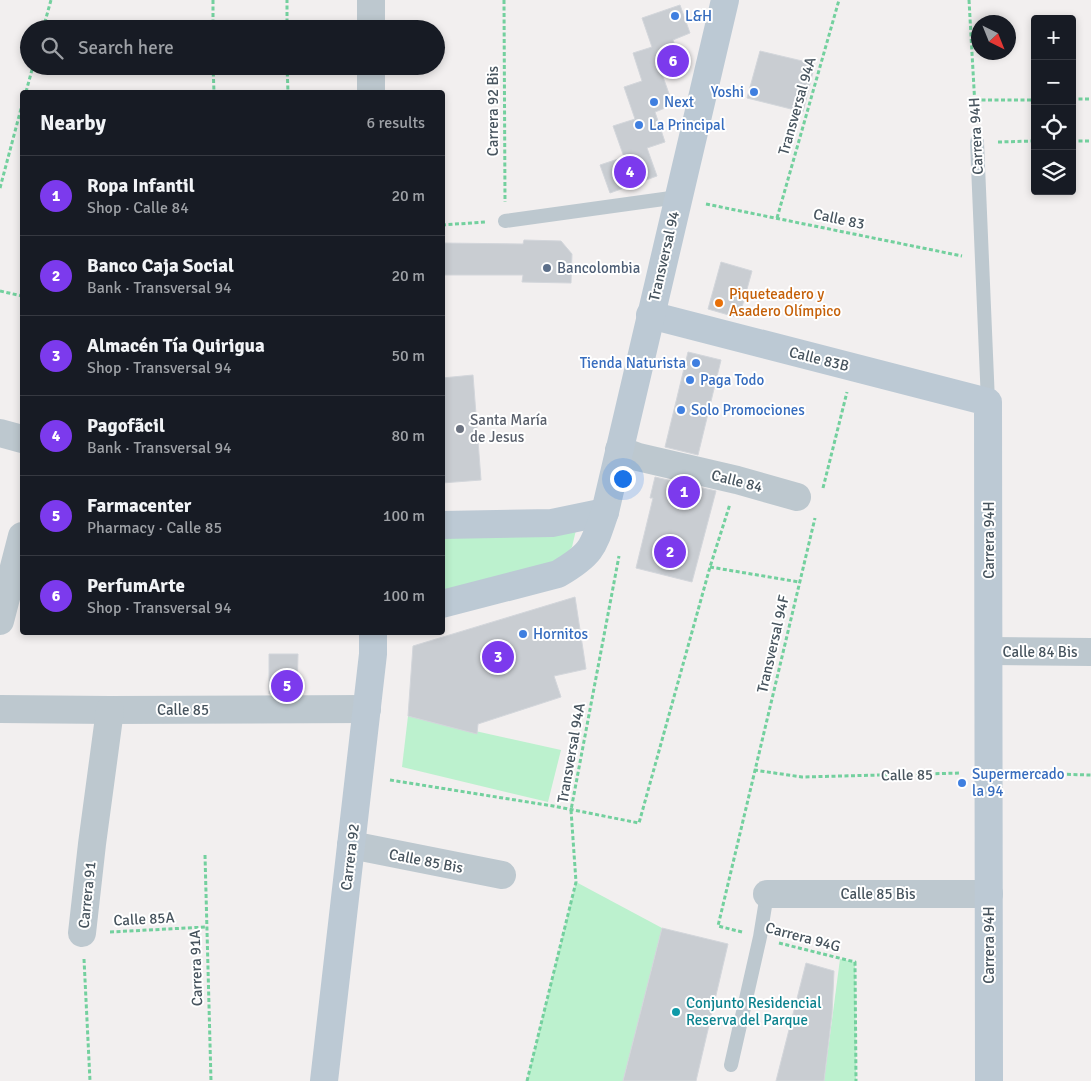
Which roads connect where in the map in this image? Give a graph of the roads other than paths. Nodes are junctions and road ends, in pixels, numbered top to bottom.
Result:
1 (371, 0) edge
2 (725, 0) edge
3 (371, 20) edge
4 (371, 75) edge
5 (372, 90) edge
6 (977, 142) road end
7 (690, 200) junction
8 (505, 221) road end
9 (650, 315) junction
10 (988, 402) junction
11 (0, 434) edge
12 (20, 439) edge
13 (619, 450) junction
14 (797, 497) dead end
15 (605, 512) junction
16 (445, 524) edge
17 (20, 544) edge
18 (445, 603) edge
19 (0, 621) edge
20 (378, 640) edge
21 (989, 651) junction
22 (1091, 652) edge
23 (0, 709) edge
24 (367, 709) junction
25 (110, 710) junction
26 (351, 845) junction
27 (502, 875) dead end
28 (767, 894) joint
29 (989, 894) junction
30 (82, 933) road end
31 (731, 1064) dead end
32 (324, 1081) edge
33 (990, 1081) edge

1 - 3 street
2 - 7 main road, Transversal 94
4 - 5 street
6 - 10 lane, Carrera 94H
7 - 8 lane
7 - 9 main road, Transversal 94
9 - 10 main road, Calle 83B
9 - 13 main road, Transversal 94
10 - 21 main road, Carrera 94H
11 - 12 street
13 - 14 street, Calle 84
13 - 15 main road, Transversal 94
15 - 16 main road
15 - 18 main road, Transversal 94
17 - 19 street
20 - 24 main road, Carrera 92
21 - 22 street, Calle 84 Bis
21 - 29 main road, Carrera 94H
23 - 25 street, Calle 85
24 - 25 street, Calle 85
24 - 26 main road, Carrera 92
25 - 30 street, Carrera 91
26 - 27 street, Calle 85 Bis
26 - 32 main road, Carrera 92
28 - 29 street, Calle 85 Bis
28 - 31 lane
29 - 33 main road, Carrera 94H

